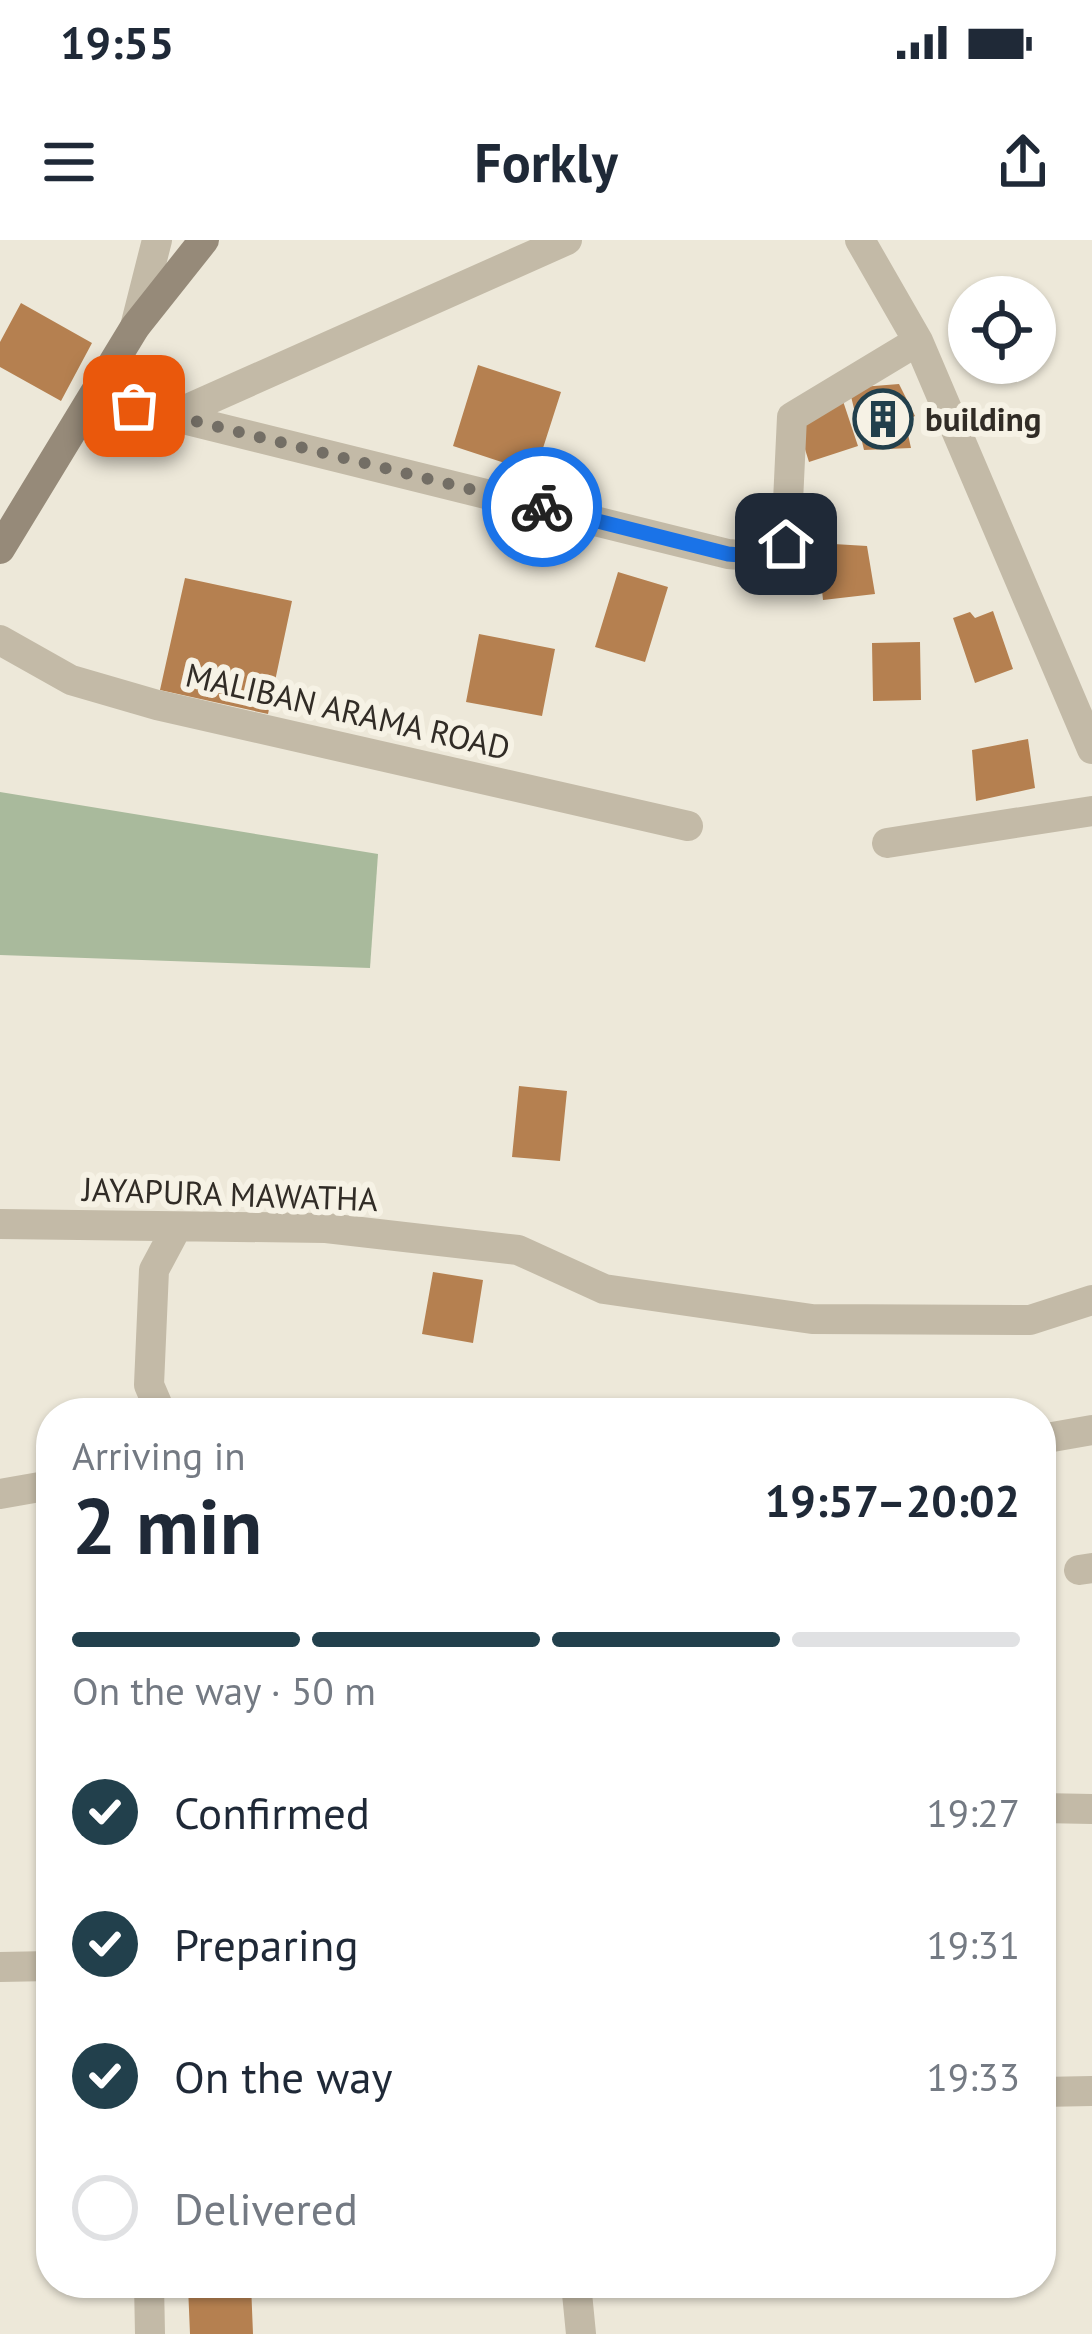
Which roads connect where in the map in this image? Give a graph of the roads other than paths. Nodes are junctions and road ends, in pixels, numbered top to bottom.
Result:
1 (157, 240) edge
2 (204, 240) edge
3 (567, 240) edge
4 (860, 240) edge
5 (135, 327) junction
6 (917, 341) junction
7 (94, 397) junction
8 (174, 415) junction
9 (0, 549) edge
10 (0, 640) edge
11 (1092, 749) edge
12 (1092, 811) edge
13 (688, 826) dead end
14 (887, 843) dead end
15 (0, 1225) edge
16 (177, 1227) junction
17 (1092, 1300) edge
18 (154, 1398) edge
19 (1092, 1430) edge
20 (1056, 1436) edge
21 (36, 1488) edge
22 (0, 1494) edge
23 (1056, 1808) edge
24 (1092, 1809) edge
25 (36, 1966) edge
26 (0, 1967) edge
27 (1092, 2091) edge
28 (1056, 2092) edge
29 (149, 2298) edge
30 (577, 2298) edge
31 (150, 2334) edge
32 (581, 2334) edge

1 - 5 street
2 - 5 street
3 - 8 street
4 - 6 street
5 - 7 street
6 - 8 street
6 - 11 street
7 - 8 street
7 - 9 street
10 - 13 street, MALIBAN ARAMA ROAD
12 - 14 street
15 - 16 street, JAYAPURA MAWATHA
16 - 17 street, JAYAPURA MAWATHA
16 - 18 street
19 - 20 street
21 - 22 street
23 - 24 street
25 - 26 street
27 - 28 street
29 - 31 street
30 - 32 street

